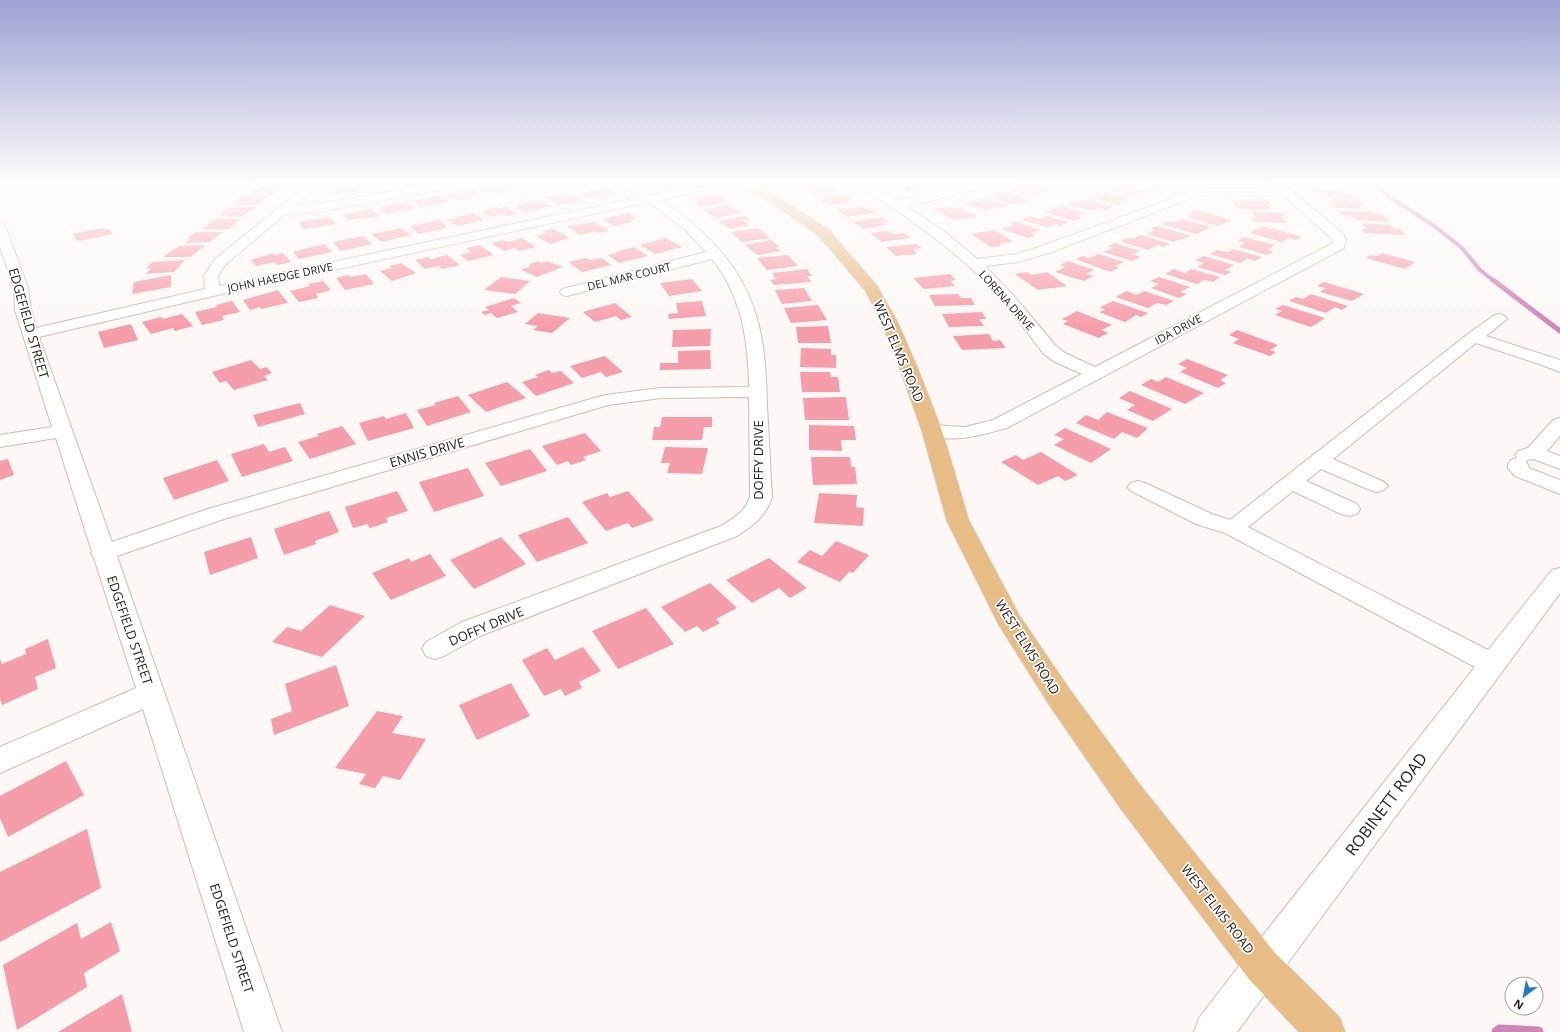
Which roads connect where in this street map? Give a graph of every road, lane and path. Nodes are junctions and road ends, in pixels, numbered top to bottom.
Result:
1 (1, 232) edge
2 (256, 232) edge
3 (492, 232) edge
4 (696, 232) edge
5 (823, 232) edge
6 (936, 232) edge
7 (1091, 232) edge
8 (1333, 232) edge
9 (716, 254) junction
10 (974, 263) junction
11 (8, 273) edge
12 (213, 292) junction
13 (566, 292) dead end
14 (1499, 319) dead end
15 (30, 334) junction
16 (1474, 337) junction
17 (1560, 367) edge
18 (1095, 373) junction
19 (757, 392) junction
20 (1560, 424) edge
21 (63, 431) junction
22 (932, 431) junction
23 (0, 441) edge
24 (1526, 458) junction
25 (1318, 460) junction
26 (1560, 463) edge
27 (1291, 482) junction
28 (1376, 486) dead end
29 (1138, 487) dead end
30 (1560, 488) edge
31 (1349, 509) dead end
32 (1233, 528) junction
33 (103, 552) junction
34 (1560, 576) edge
35 (435, 649) dead end
36 (1492, 664) junction
37 (152, 693) junction
38 (0, 760) edge
39 (1262, 966) junction
40 (263, 1032) edge
41 (1213, 1032) edge
42 (1326, 1032) edge

1 - 11 street, EDGEFIELD STREET
2 - 12 street
3 - 12 street, JOHN HAEDGE DRIVE
4 - 9 street, DOFFY DRIVE
5 - 22 main road, WEST ELMS ROAD
6 - 10 street, LORENA DRIVE
7 - 10 street
8 - 18 street, IDA DRIVE
9 - 13 street, DEL MAR COURT
9 - 19 street, DOFFY DRIVE
10 - 18 street, LORENA DRIVE
11 - 15 street, EDGEFIELD STREET
12 - 15 street, JOHN HAEDGE DRIVE
14 - 16 street
15 - 21 street, EDGEFIELD STREET
16 - 17 street
16 - 25 street
18 - 22 street, IDA DRIVE
19 - 33 street, ENNIS DRIVE
19 - 35 street, DOFFY DRIVE
20 - 24 street
21 - 23 street
21 - 33 street, EDGEFIELD STREET
22 - 39 main road, WEST ELMS ROAD
24 - 26 street
24 - 30 street
25 - 27 street
25 - 28 street
27 - 31 street
27 - 32 street
29 - 32 street
32 - 36 street
33 - 37 street, EDGEFIELD STREET
34 - 36 street, ROBINETT ROAD
36 - 39 street, ROBINETT ROAD
37 - 38 street
37 - 40 street, EDGEFIELD STREET
39 - 41 street, ROBINETT ROAD
39 - 42 main road, WEST ELMS ROAD

